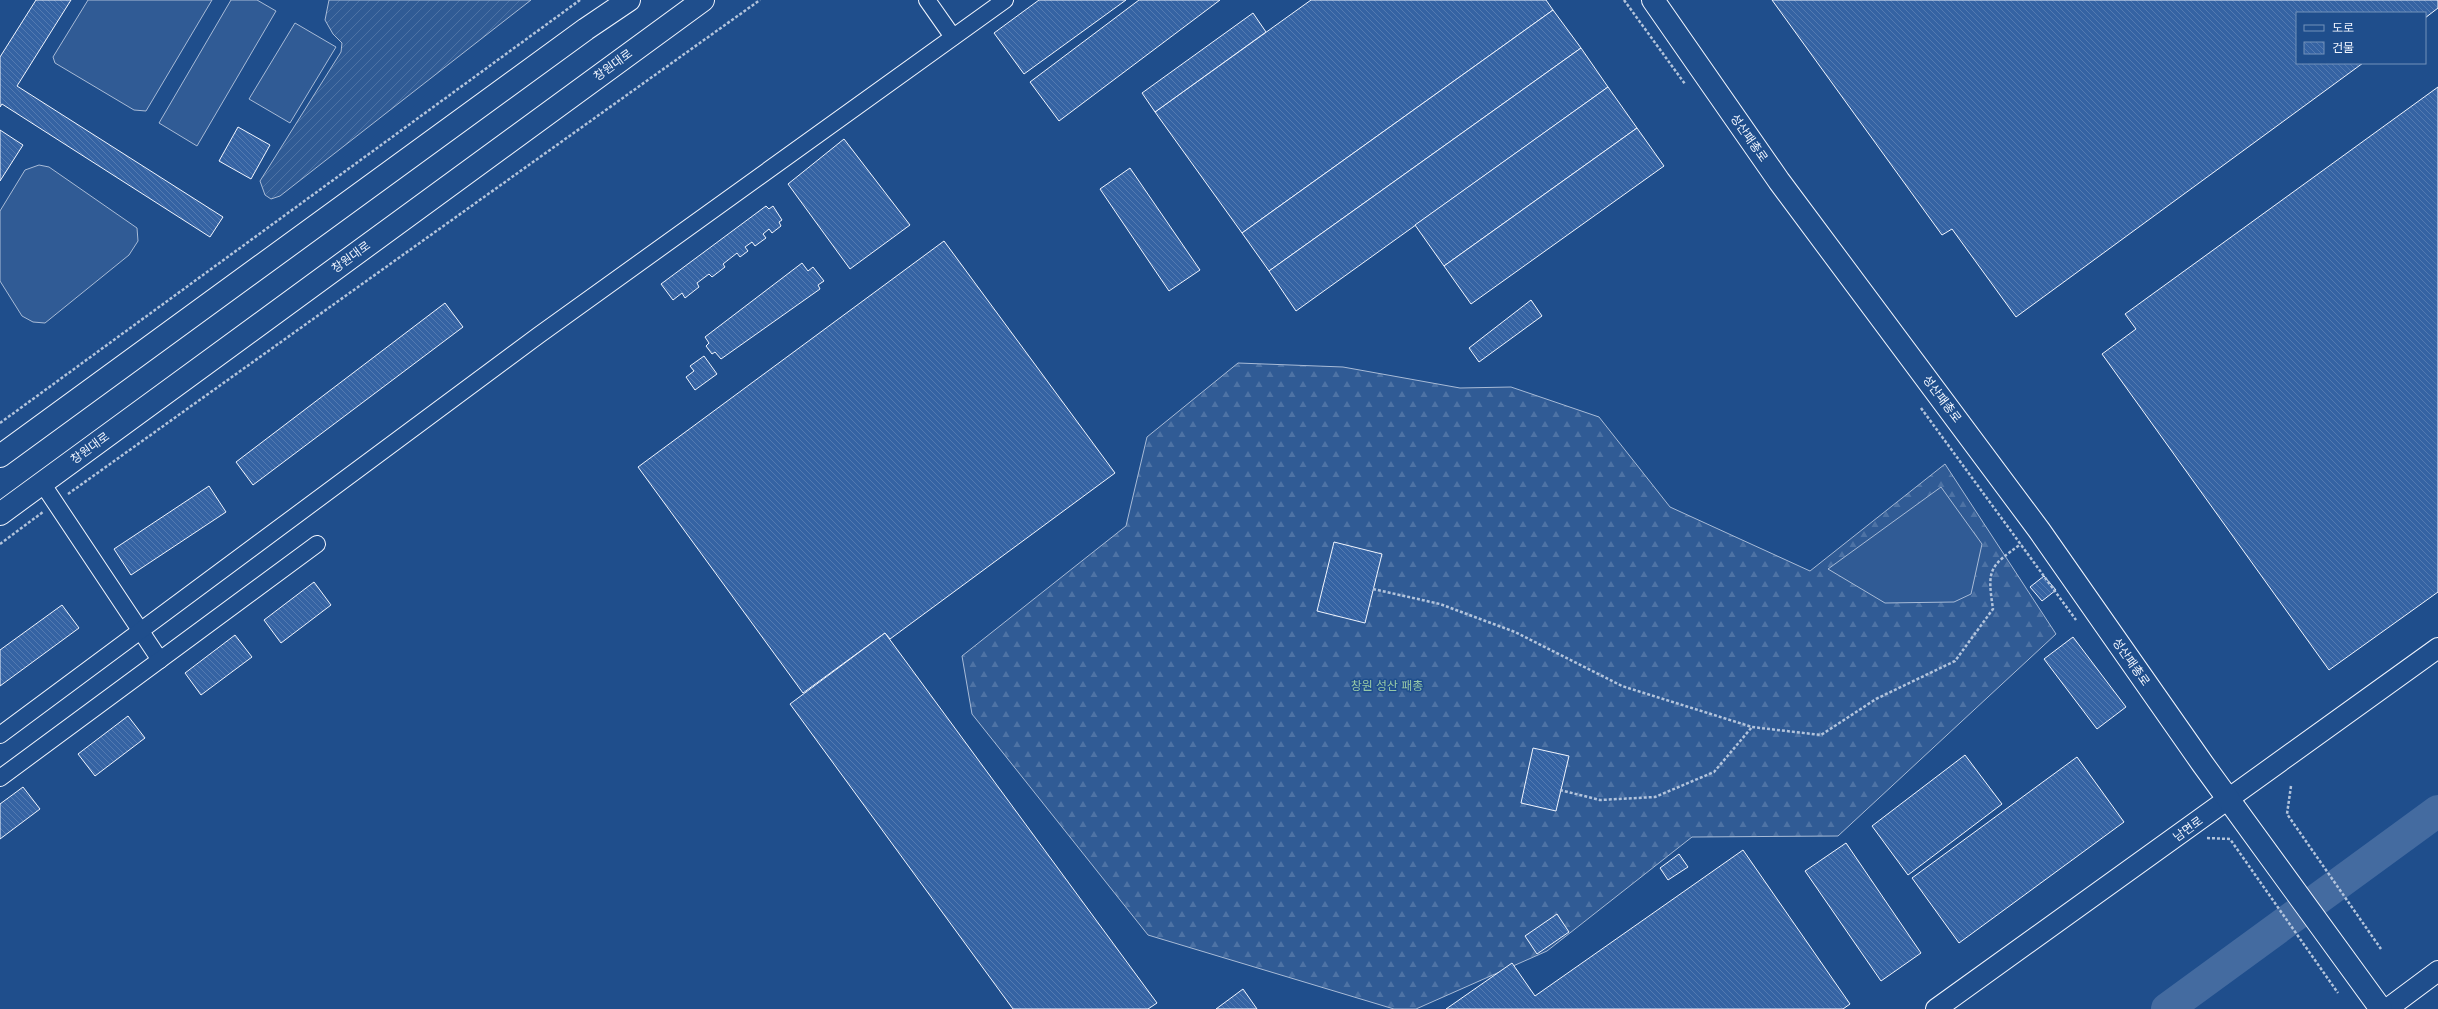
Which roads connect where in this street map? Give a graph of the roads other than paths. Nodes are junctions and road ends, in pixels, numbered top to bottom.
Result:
1 (629, 0) edge
2 (703, 0) edge
3 (927, 0) edge
4 (1005, 0) edge
5 (1653, 0) edge
6 (953, 37) junction
7 (0, 456) edge
8 (42, 483) junction
9 (0, 514) edge
10 (317, 544) dead end
11 (139, 632) junction
12 (2438, 648) edge
13 (160, 660) junction
14 (0, 735) edge
15 (0, 778) edge
16 (2228, 799) junction
17 (2438, 971) edge
18 (1936, 1009) edge
19 (2381, 1009) edge
20 (2386, 1009) edge

1 - 7 main road
2 - 8 main road, 창원대로
3 - 6 street
4 - 6 street
5 - 16 main road, 성산패총로
6 - 11 street
8 - 9 main road, 창원대로
8 - 11 street
10 - 13 street
11 - 13 street
11 - 14 street
12 - 16 street, 남면로
13 - 15 street
16 - 18 street, 남면로
16 - 19 main road, 성산패총로
17 - 20 street

